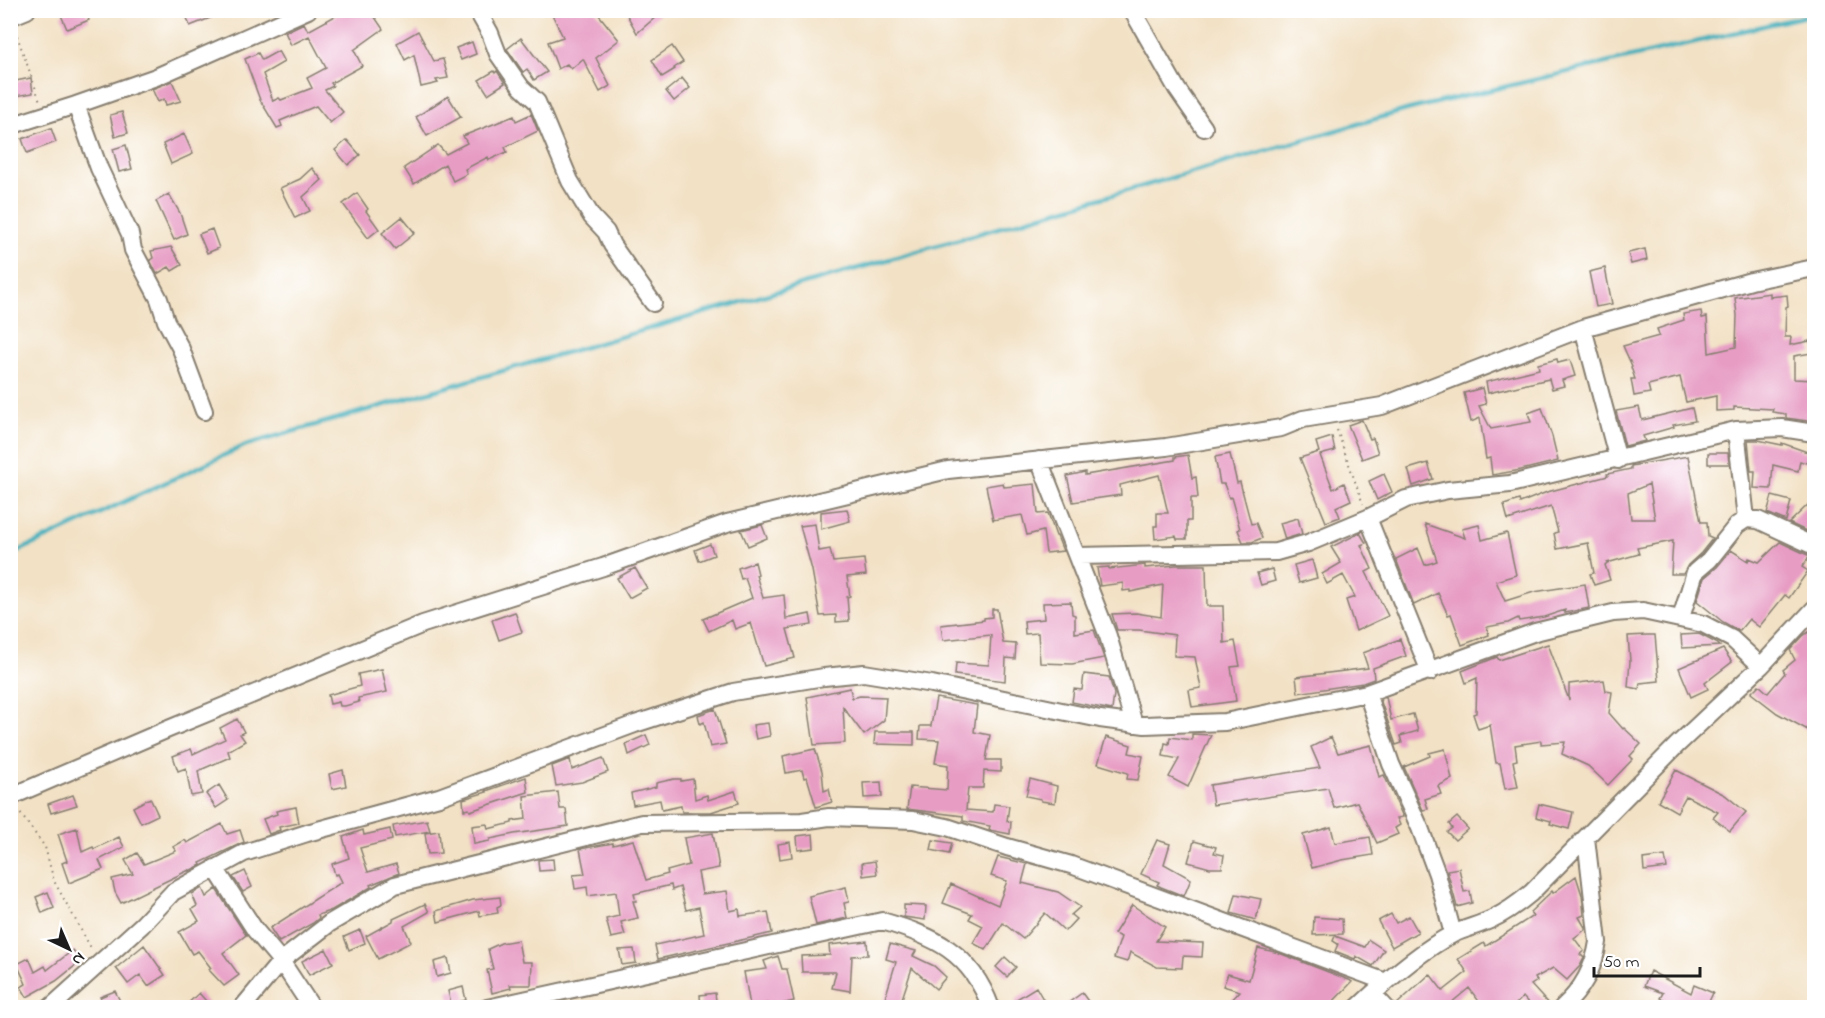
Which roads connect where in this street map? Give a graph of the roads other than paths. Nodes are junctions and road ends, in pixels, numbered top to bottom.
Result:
1 (27, 10) edge
2 (308, 10) edge
3 (477, 10) edge
4 (1132, 10) edge
5 (12, 23) edge
6 (76, 105) junction
7 (10, 126) edge
8 (1204, 128) dead end
9 (1815, 268) edge
10 (653, 303) dead end
11 (1583, 328) junction
12 (204, 411) dead end
13 (1736, 430) junction
14 (1815, 434) edge
15 (1618, 459) junction
16 (1039, 460) junction
17 (1368, 518) junction
18 (1746, 519) junction
19 (1815, 546) edge
20 (1077, 556) junction
21 (1815, 609) edge
22 (1681, 618) junction
23 (1761, 666) junction
24 (1430, 672) junction
25 (1367, 693) junction
26 (1134, 724) junction
27 (13, 803) edge
28 (1586, 838) junction
29 (215, 868) junction
30 (1453, 934) junction
31 (281, 961) junction
32 (1386, 982) junction
33 (1372, 993) junction
34 (50, 1008) edge
35 (242, 1008) edge
36 (312, 1008) edge
37 (487, 1008) edge
38 (991, 1008) edge
39 (1357, 1008) edge
40 (1386, 1008) edge
41 (1562, 1008) edge

1 - 5 street
2 - 6 street
3 - 10 street
4 - 8 street
6 - 7 street
6 - 12 street
9 - 11 street
11 - 15 street
11 - 16 street
13 - 14 street
13 - 15 street
13 - 18 street
15 - 17 street
16 - 20 street
16 - 27 street
17 - 20 street
17 - 24 street
18 - 19 street
18 - 22 street
20 - 26 street
21 - 23 street
22 - 23 street
22 - 24 street
23 - 28 street
24 - 25 street
25 - 26 street
25 - 30 street
26 - 29 street
28 - 30 street
28 - 41 street
29 - 31 street
29 - 34 street
30 - 32 street
31 - 32 street
31 - 35 street
31 - 36 street
32 - 33 street
33 - 39 street
33 - 40 street
37 - 38 street

